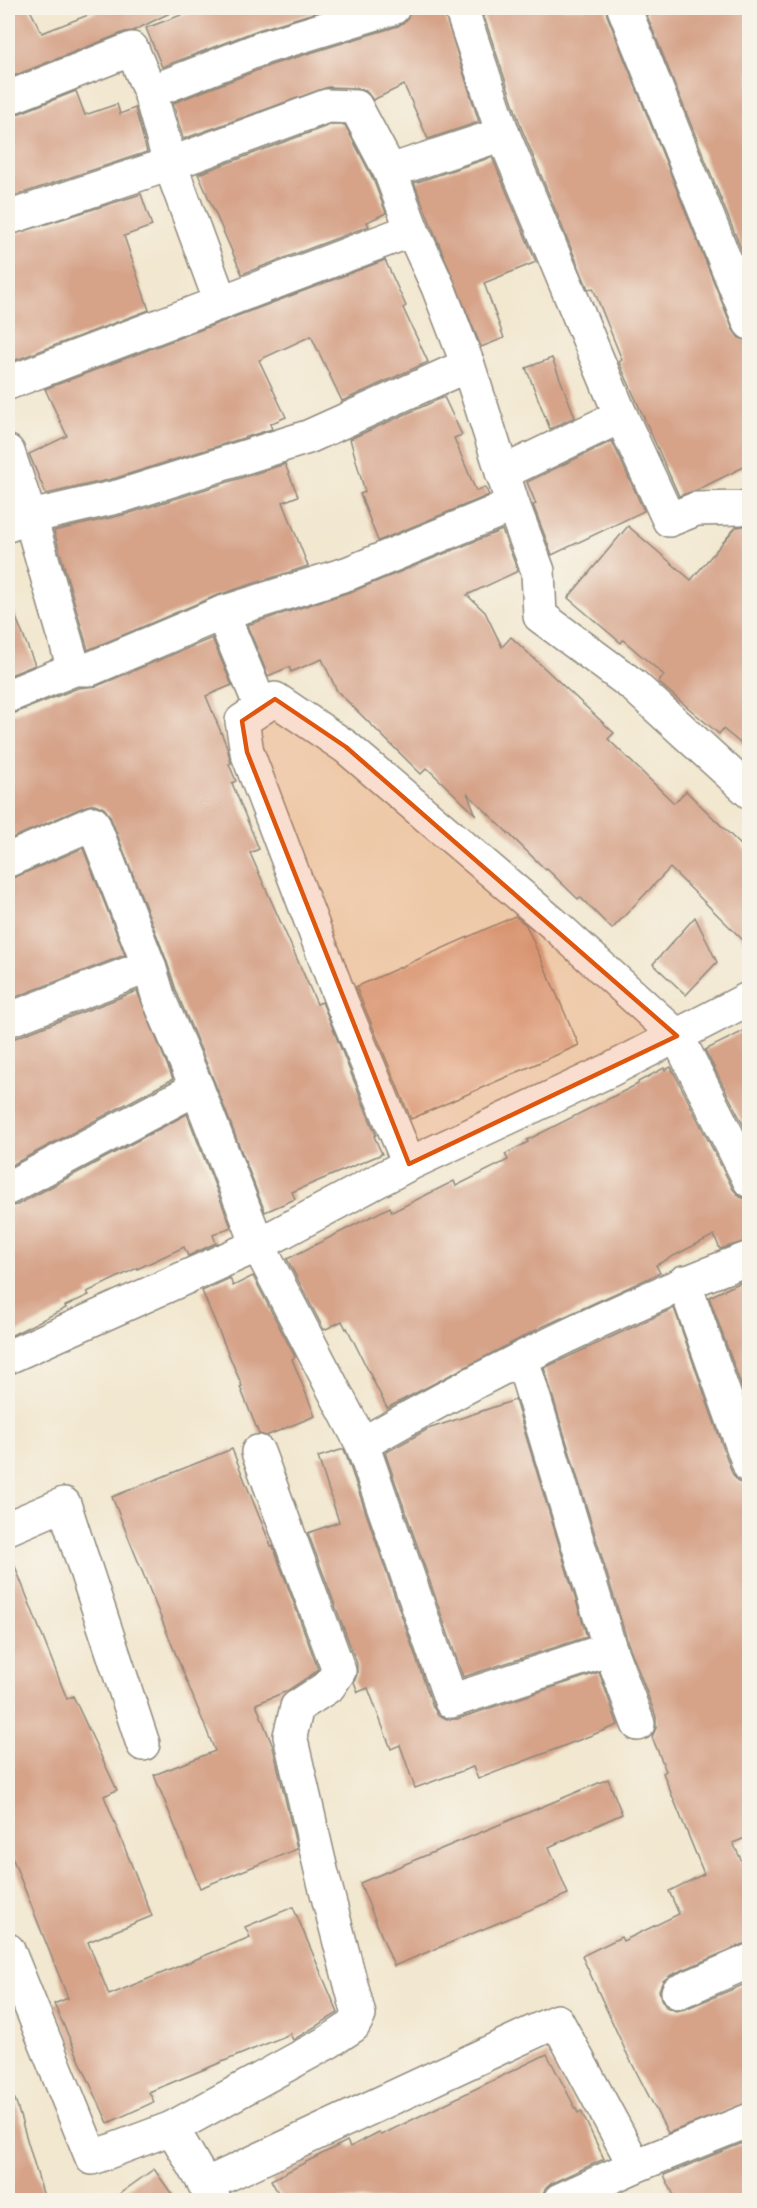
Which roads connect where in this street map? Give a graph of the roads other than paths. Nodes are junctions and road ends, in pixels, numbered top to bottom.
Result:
1 (393, 8) edge
2 (461, 8) edge
3 (624, 8) edge
4 (150, 92) junction
5 (8, 98) edge
6 (503, 134) junction
7 (170, 164) junction
8 (390, 171) junction
9 (8, 218) edge
10 (412, 230) junction
11 (221, 303) junction
12 (750, 324) edge
13 (468, 365) junction
14 (8, 383) edge
15 (621, 416) junction
16 (8, 452) edge
17 (502, 473) junction
18 (513, 505) junction
19 (750, 506) edge
20 (19, 521) edge
21 (222, 613) junction
22 (74, 669) junction
23 (8, 696) edge
24 (261, 707) junction
25 (750, 792) edge
26 (8, 860) edge
27 (149, 966) junction
28 (750, 998) edge
29 (8, 1020) edge
30 (677, 1036) junction
31 (197, 1088) junction
32 (409, 1164) junction
33 (750, 1181) edge
34 (8, 1188) edge
35 (258, 1245) junction
36 (750, 1258) edge
37 (684, 1282) junction
38 (8, 1357) edge
39 (522, 1359) junction
40 (362, 1444) junction
41 (258, 1452) dead end
42 (748, 1455) edge
43 (8, 1528) edge
44 (610, 1649) junction
45 (638, 1724) dead end
46 (143, 1744) dead end
47 (8, 1950) edge
48 (750, 1960) edge
49 (678, 1992) dead end
50 (750, 2120) edge
51 (172, 2128) junction
52 (635, 2166) junction
53 (209, 2193) edge
54 (560, 2200) edge

1 - 4 street
2 - 6 street
3 - 12 street
4 - 5 street
4 - 7 street
6 - 8 street
6 - 15 street
7 - 8 street
7 - 9 street
7 - 11 street
8 - 10 street
10 - 11 street
10 - 13 street
11 - 14 street
13 - 17 street
13 - 20 street
15 - 17 street
15 - 19 street
16 - 20 street
17 - 18 street
18 - 21 street
18 - 25 street
20 - 22 street
21 - 22 street
21 - 24 street
22 - 23 street
24 - 30 street
24 - 32 street
26 - 27 street
27 - 29 street
27 - 31 street
28 - 30 street
30 - 32 street
30 - 33 street
31 - 34 street
31 - 35 street
32 - 35 street
35 - 38 street
35 - 40 street
36 - 37 street
37 - 39 street
37 - 42 street
39 - 40 street
39 - 44 street
40 - 44 street
41 - 51 street
43 - 46 street
44 - 45 street
47 - 51 street
48 - 49 street
50 - 52 street
51 - 53 street
52 - 53 street
52 - 54 street

